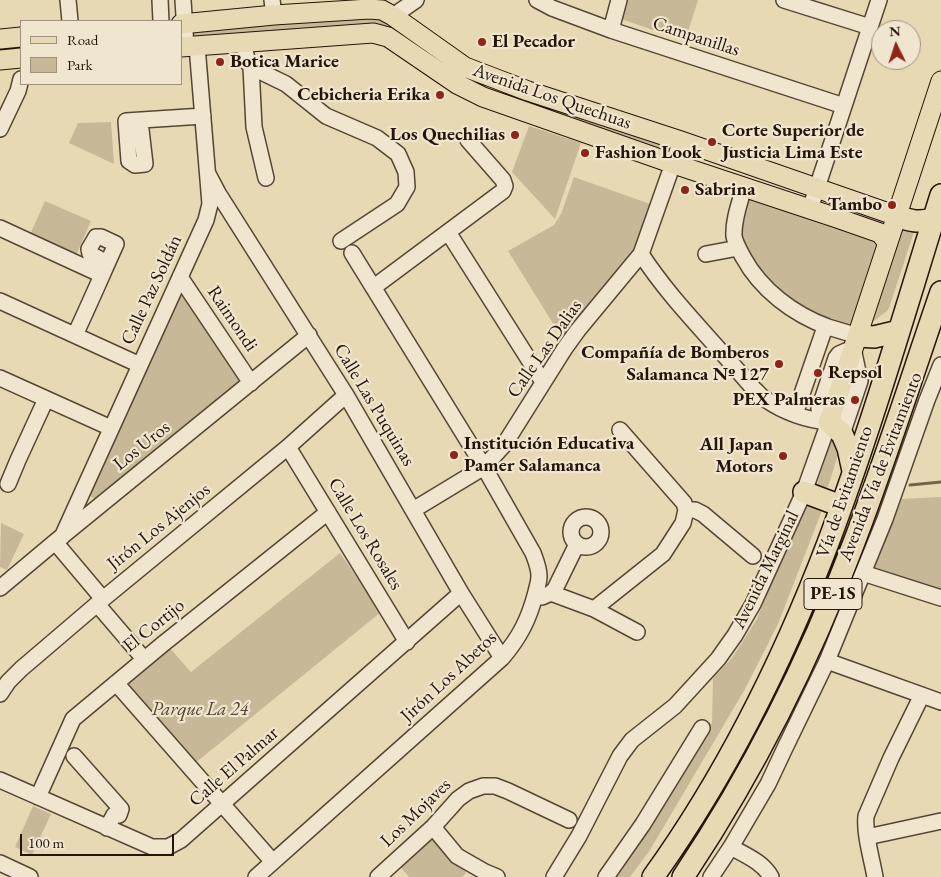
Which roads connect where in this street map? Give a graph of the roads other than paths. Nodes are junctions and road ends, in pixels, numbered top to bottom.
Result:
1 (68, 0) edge
2 (160, 0) edge
3 (183, 0) edge
4 (416, 0) edge
5 (537, 0) edge
6 (619, 0) edge
7 (784, 0) edge
8 (879, 0) edge
9 (273, 8) edge
10 (394, 16) junction
11 (70, 20) edge
12 (161, 20) edge
13 (183, 24) edge
14 (870, 27) junction
15 (610, 30) junction
16 (20, 37) edge
17 (0, 39) edge
18 (244, 42) junction
19 (188, 47) edge
20 (20, 58) edge
21 (0, 60) edge
22 (251, 67) junction
23 (941, 81) edge
24 (20, 83) edge
25 (844, 106) junction
26 (203, 116) junction
27 (140, 121) dead end
28 (0, 129) edge
29 (468, 140) dead end
30 (681, 141) junction
31 (674, 164) junction
32 (208, 174) junction
33 (266, 178) dead end
34 (744, 187) junction
35 (817, 188) junction
36 (941, 195) edge
37 (810, 209) junction
38 (897, 216) junction
39 (933, 219) junction
40 (0, 228) edge
41 (448, 232) junction
42 (341, 241) dead end
43 (888, 243) junction
44 (738, 248) junction
45 (352, 253) dead end
46 (641, 254) junction
47 (706, 254) dead end
48 (105, 269) junction
49 (180, 276) junction
50 (374, 288) junction
51 (941, 292) edge
52 (0, 301) edge
53 (828, 327) junction
54 (899, 331) junction
55 (75, 335) junction
56 (309, 335) junction
57 (856, 342) junction
58 (140, 365) junction
59 (941, 365) edge
60 (0, 378) edge
61 (860, 381) junction
62 (543, 382) junction
63 (251, 383) junction
64 (880, 392) junction
65 (346, 395) junction
66 (46, 399) junction
67 (797, 407) junction
68 (830, 422) junction
69 (111, 428) junction
70 (620, 430) dead end
71 (288, 447) junction
72 (484, 467) junction
73 (853, 471) junction
74 (8, 484) dead end
75 (83, 489) junction
76 (804, 492) junction
77 (100, 505) junction
78 (841, 506) junction
79 (413, 510) junction
80 (686, 510) junction
81 (328, 512) junction
82 (58, 539) junction
83 (577, 544) dead end
84 (753, 556) dead end
85 (863, 573) junction
86 (0, 588) edge
87 (462, 593) junction
88 (551, 593) junction
89 (941, 598) edge
90 (534, 601) junction
91 (100, 602) junction
92 (594, 609) junction
93 (637, 632) dead end
94 (407, 642) junction
95 (502, 658) junction
96 (144, 659) junction
97 (827, 662) junction
98 (116, 683) junction
99 (0, 694) edge
100 (922, 695) junction
101 (941, 702) edge
102 (702, 728) dead end
103 (74, 756) dead end
104 (0, 780) edge
105 (38, 797) junction
106 (222, 804) junction
107 (569, 820) dead end
108 (941, 821) edge
109 (433, 827) junction
110 (112, 830) junction
111 (867, 837) junction
112 (731, 847) junction
113 (273, 862) junction
114 (0, 864) edge
115 (472, 872) edge
116 (30, 877) edge
117 (256, 877) edge
118 (378, 877) edge
119 (496, 877) edge
120 (554, 877) edge
121 (606, 877) edge
122 (653, 877) edge
123 (683, 877) edge
124 (711, 877) edge
125 (771, 877) edge
126 (875, 877) edge

1 - 11 street
2 - 12 street
3 - 13 street, Calle Paz Soldán
4 - 10 street
5 - 15 street, Campanillas
6 - 15 street
7 - 14 street
8 - 14 street
9 - 10 main road, Avenida Los Quechuas
9 - 13 main road, Avenida Los Quechuas
10 - 30 main road, Avenida Los Quechuas
13 - 19 street, Calle Paz Soldán
14 - 25 street
15 - 25 street, Campanillas
16 - 17 main road
18 - 19 main road, Avenida Los Quechuas
18 - 22 street
18 - 31 main road, Avenida Los Quechuas
19 - 26 street, Calle Paz Soldán
20 - 21 main road
22 - 33 street
22 - 42 street
23 - 38 main road, Avenida Marginal
24 - 28 street
25 - 35 street
26 - 27 street
26 - 32 street, Calle Paz Soldán
29 - 41 street
30 - 31 street, Calle Las Dalias
30 - 35 main road, Avenida Los Quechuas
31 - 34 main road, Avenida Los Quechuas
31 - 46 street, Calle Las Dalias
32 - 49 street, Calle Paz Soldán
32 - 56 street, Calle Las Puquinas
34 - 37 main road, Avenida Los Quechuas
34 - 44 street
35 - 37 street
35 - 38 main road, Avenida Los Quechuas
36 - 39 highway, Vía de Evitamiento / PE-1S
37 - 43 main road, Avenida Los Quechuas
38 - 39 highway
38 - 43 main road, Avenida Marginal
39 - 54 highway, Vía de Evitamiento / PE-1S
40 - 48 street
41 - 50 street
41 - 62 street
43 - 57 main road, Avenida Marginal
44 - 47 street
44 - 53 street
45 - 50 street, Jirón Los Abetos
46 - 62 street, Calle Las Dalias
46 - 67 street
48 - 48 street
48 - 55 street
49 - 58 street, Calle Paz Soldán
49 - 63 street, Raimondi
50 - 72 street, Jirón Los Abetos
51 - 123 highway, Vía de Evitamiento / PE-1S
52 - 55 street
53 - 57 street
53 - 67 street
54 - 57 highway
54 - 64 highway, Vía de Evitamiento / PE-1S
55 - 58 street
56 - 63 street, Los Uros
56 - 65 street, Calle Las Puquinas
57 - 61 street
57 - 68 main road, Avenida Marginal
58 - 69 street, Calle Paz Soldán
59 - 85 street, Avenida Vía de Evitamiento
60 - 66 street
61 - 64 street
61 - 68 street
62 - 72 street, Calle Las Dalias
63 - 77 street, Los Uros
64 - 73 highway, Vía de Evitamiento / PE-1S
65 - 71 street, Jirón Los Ajenjos
65 - 79 street, Calle Las Puquinas
66 - 69 street
66 - 74 street
67 - 68 street
68 - 73 highway
68 - 76 street, Avenida Marginal
69 - 75 street, Calle Paz Soldán
70 - 80 street
71 - 81 street, Calle Los Rosales
71 - 91 street, Jirón Los Ajenjos
72 - 79 street, Calle Las Dalias
72 - 90 street, Jirón Los Abetos
73 - 78 highway, Vía de Evitamiento / PE-1S
75 - 77 street
75 - 82 street, Calle Paz Soldán
76 - 78 highway
76 - 120 street, Avenida Marginal
77 - 82 street, Los Uros
78 - 122 highway, Vía de Evitamiento / PE-1S
79 - 87 street, Calle Las Puquinas
80 - 84 street
80 - 92 street
81 - 94 street, Calle Los Rosales
81 - 96 street, El Cortijo
82 - 86 street, Los Uros
82 - 91 street
83 - 88 street
85 - 89 street
85 - 97 street, Avenida Vía de Evitamiento
87 - 94 street, Calle El Palmar
87 - 95 street, Calle Las Puquinas
88 - 90 street
88 - 92 street
90 - 95 street, Jirón Los Abetos
91 - 96 street
91 - 99 street, Jirón Los Ajenjos
92 - 93 street
94 - 106 street, Calle El Palmar
95 - 113 street, Jirón Los Abetos
96 - 98 street, El Cortijo
97 - 100 street
97 - 112 street, Avenida Vía de Evitamiento
98 - 105 street, El Cortijo
98 - 106 street
100 - 101 street
100 - 111 street
102 - 121 street
103 - 110 street
104 - 105 street, Calle El Palmar
105 - 110 street, Calle El Palmar
106 - 110 street, Calle El Palmar
106 - 113 street
107 - 109 street, Los Mojaves
108 - 111 street
109 - 115 street
109 - 118 street, Los Mojaves
111 - 126 street
112 - 124 street, Avenida Vía de Evitamiento
112 - 125 street
113 - 117 street, Jirón Los Abetos
114 - 116 street
115 - 119 street

